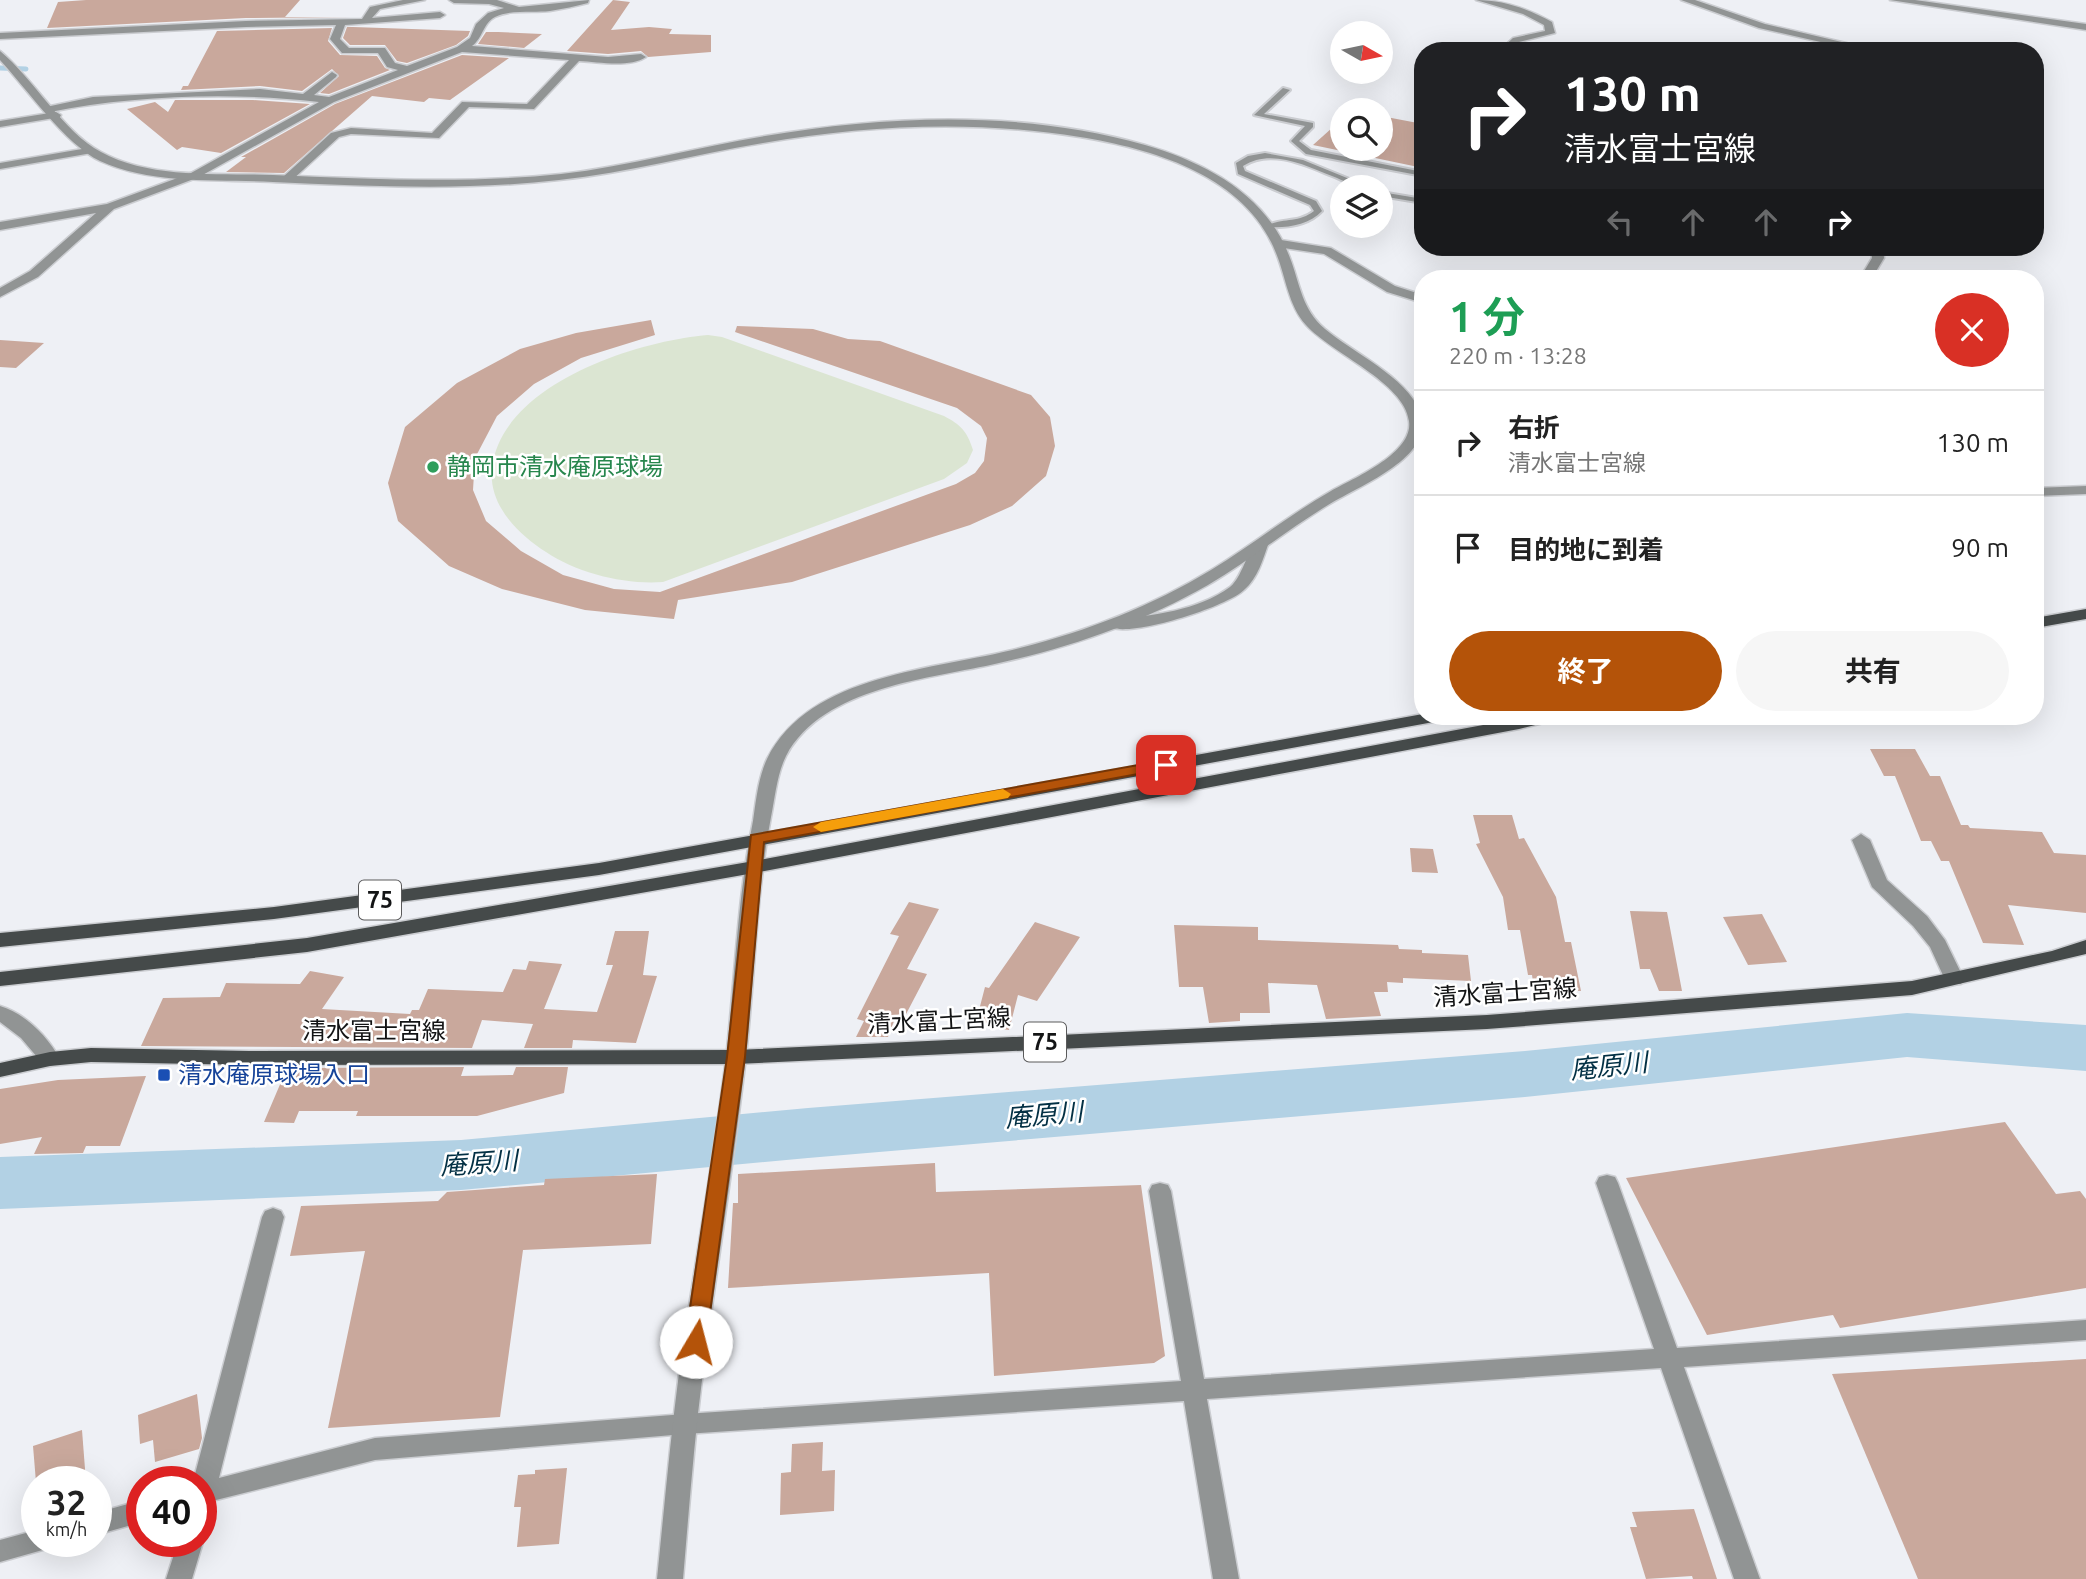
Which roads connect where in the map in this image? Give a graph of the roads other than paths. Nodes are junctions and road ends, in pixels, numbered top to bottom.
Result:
1 (420, 0) edge
2 (454, 0) edge
3 (1481, 0) edge
4 (1686, 0) edge
5 (1895, 0) edge
6 (585, 1) edge
7 (515, 8) junction
8 (440, 15) dead end
9 (365, 22) junction
10 (341, 24) junction
11 (2086, 27) edge
12 (0, 36) edge
13 (1514, 42) edge
14 (1834, 42) edge
15 (461, 49) junction
16 (0, 54) edge
17 (641, 57) dead end
18 (576, 58) junction
19 (6, 68) edge
20 (409, 70) junction
21 (332, 75) dead end
22 (1286, 90) dead end
23 (307, 96) junction
24 (330, 100) junction
25 (53, 112) junction
26 (0, 124) edge
27 (88, 151) junction
28 (0, 166) edge
29 (1414, 172) edge
30 (195, 175) junction
31 (1333, 175) edge
32 (287, 179) junction
33 (1393, 196) edge
34 (1414, 200) edge
35 (110, 206) junction
36 (1272, 225) junction
37 (0, 226) edge
38 (1281, 244) junction
39 (0, 293) edge
40 (1414, 296) edge
41 (1414, 412) edge
42 (1414, 437) edge
43 (2086, 490) edge
44 (2044, 492) edge
45 (1262, 542) junction
46 (2086, 614) edge
47 (2044, 621) edge
48 (1114, 625) junction
49 (1414, 721) edge
50 (1514, 725) edge
51 (756, 839) junction
52 (1861, 839) dead end
53 (754, 867) junction
54 (0, 940) edge
55 (2086, 947) edge
56 (0, 979) edge
57 (1954, 979) junction
58 (0, 1013) edge
59 (736, 1057) junction
60 (50, 1059) junction
61 (0, 1070) edge
62 (1607, 1183) dead end
63 (1160, 1191) dead end
64 (273, 1217) dead end
65 (2086, 1330) edge
66 (1667, 1358) junction
67 (1192, 1390) junction
68 (685, 1424) junction
69 (209, 1466) edge
70 (217, 1491) edge
71 (21, 1545) edge
72 (0, 1551) edge
73 (186, 1557) edge
74 (179, 1579) edge
75 (670, 1579) edge
76 (1226, 1579) edge
77 (1747, 1579) edge

1 - 9 street
2 - 7 street
3 - 13 street
4 - 14 street
5 - 11 street
6 - 7 street
7 - 15 street
8 - 9 street
9 - 10 street
10 - 12 street
10 - 20 street
15 - 18 street
15 - 20 street
16 - 19 street
17 - 18 street
18 - 32 street
19 - 25 street
20 - 24 street
21 - 23 street
22 - 29 lane
23 - 24 street
23 - 25 street
24 - 30 street
25 - 26 street
25 - 27 street
27 - 28 street
27 - 30 street
30 - 32 street
30 - 35 street
31 - 36 lane
32 - 36 street
33 - 34 lane
35 - 37 street
35 - 39 street
36 - 38 street
38 - 40 street
38 - 41 street
42 - 45 street
43 - 44 street
45 - 48 street
45 - 48 street
46 - 47 main road
48 - 51 street
49 - 51 main road, 75
50 - 53 main road, 75
51 - 53 street
51 - 54 main road, 75
52 - 57 street
53 - 56 main road, 75
53 - 59 street
55 - 57 main road, 清水富士宮線 / 75
57 - 59 main road, 清水富士宮線 / 75
58 - 60 street
59 - 60 main road, 清水富士宮線 / 75
59 - 68 street
60 - 61 main road, 清水富士宮線 / 75
62 - 66 street
63 - 67 street
64 - 69 street
65 - 66 street
66 - 67 street
66 - 77 street
67 - 68 street
67 - 76 street
68 - 70 street
68 - 75 street
71 - 72 street
73 - 74 street

